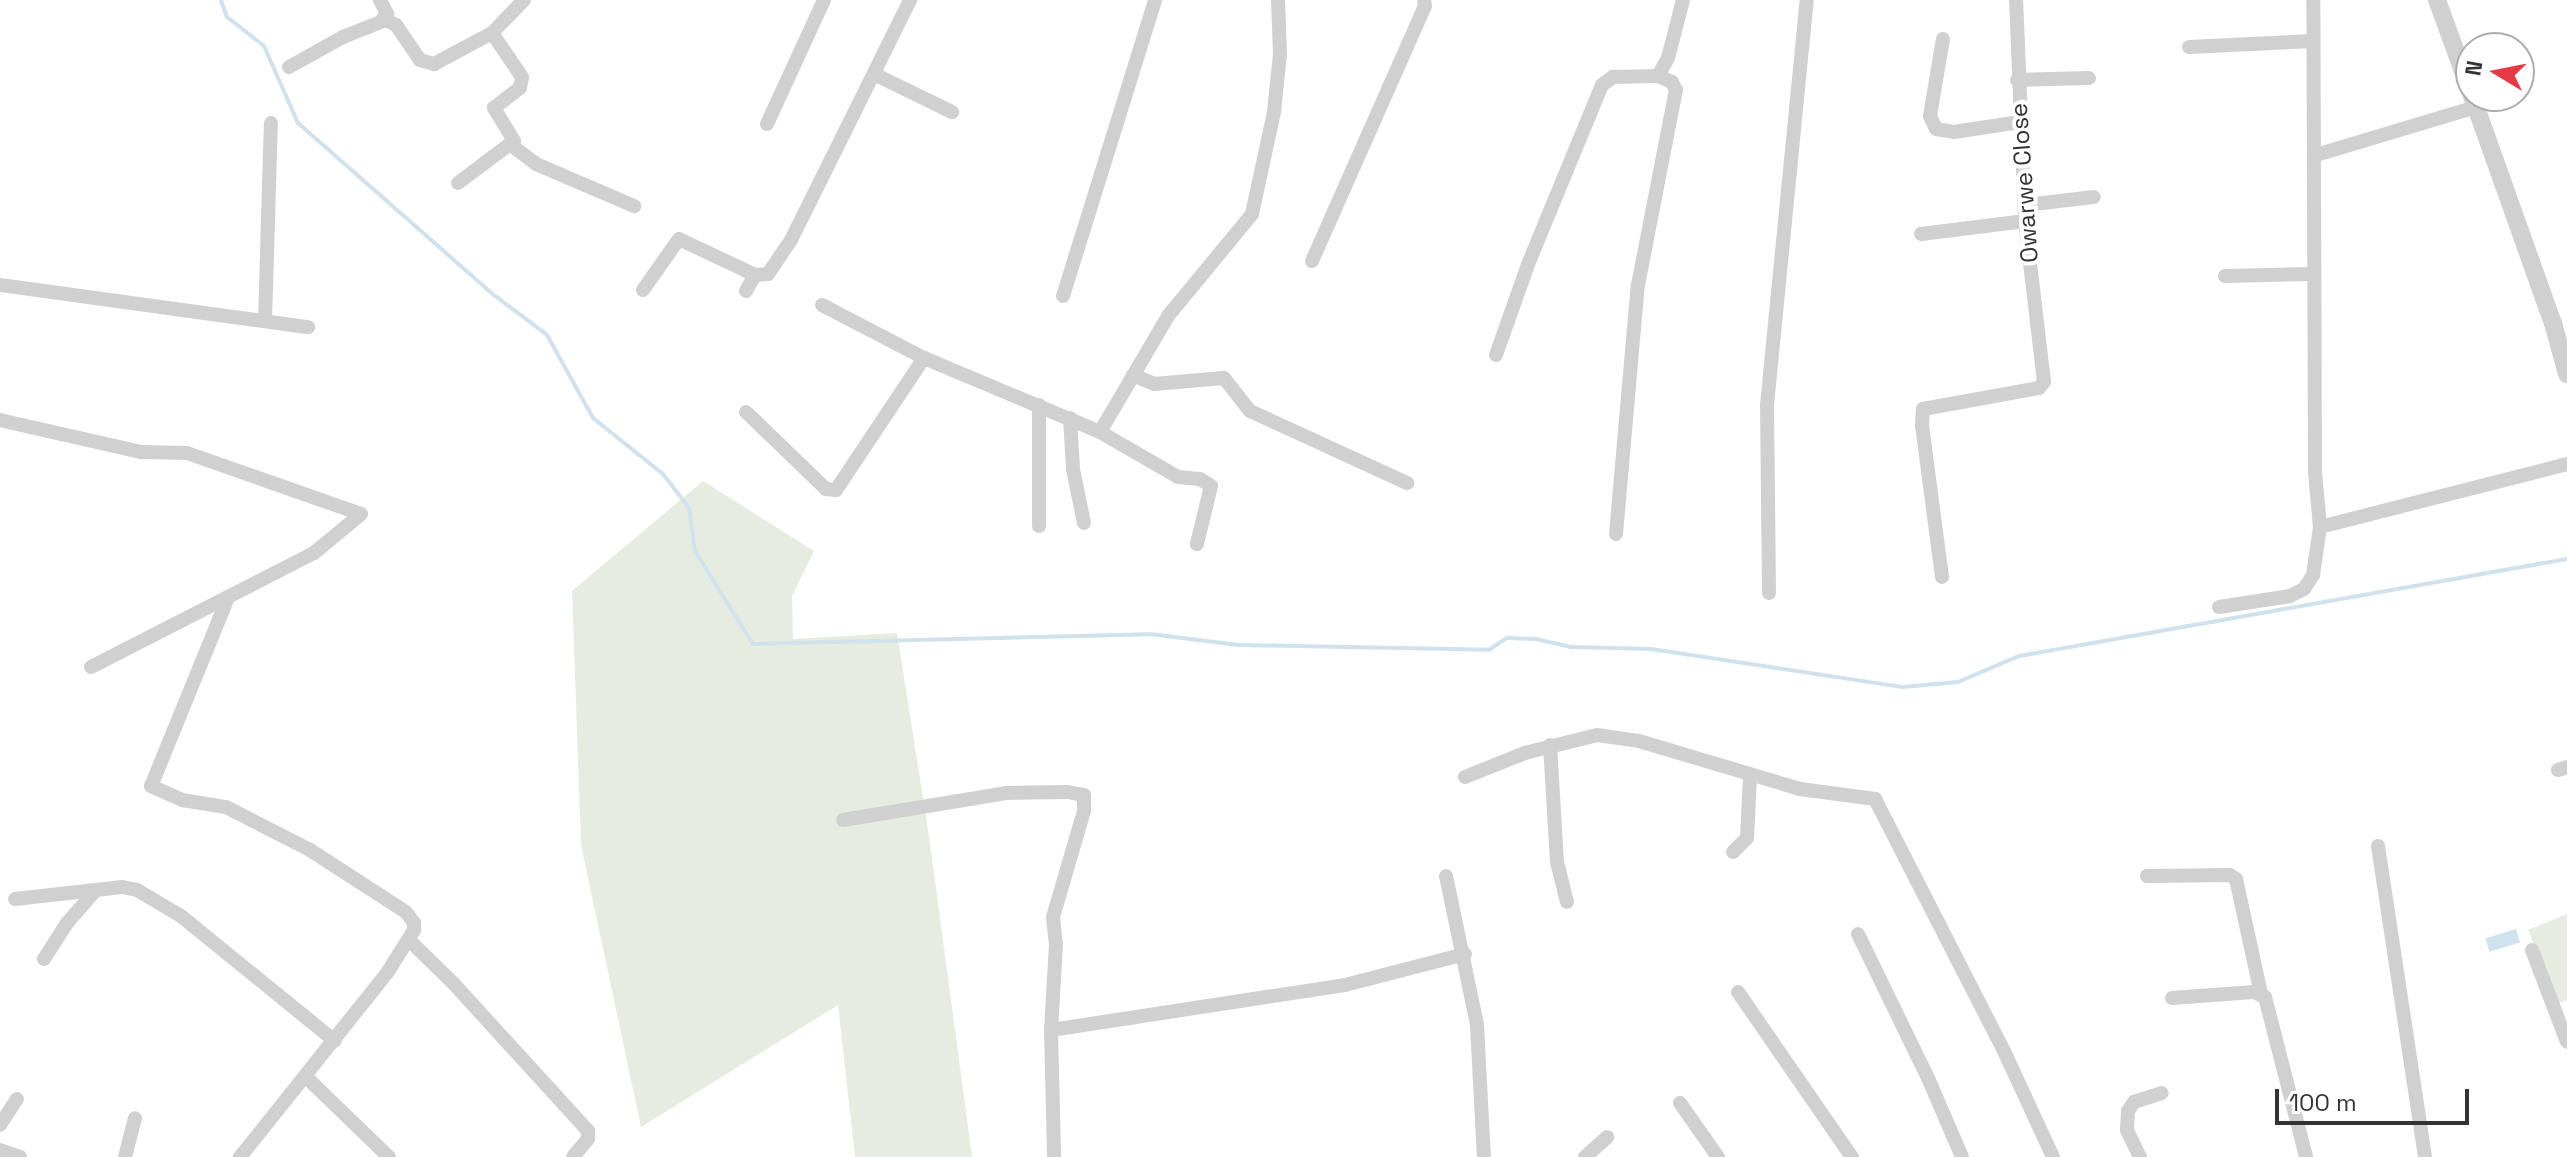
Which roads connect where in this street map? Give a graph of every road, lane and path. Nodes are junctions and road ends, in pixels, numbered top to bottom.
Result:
1 (380, 0) edge
2 (524, 0) edge
3 (824, 0) edge
4 (910, 0) edge
5 (1155, 0) edge
6 (1278, 0) edge
7 (1424, 0) edge
8 (1683, 0) edge
9 (1807, 0) edge
10 (2016, 0) edge
11 (2313, 0) edge
12 (2437, 0) edge
13 (381, 21) junction
14 (492, 33) junction
15 (1943, 39) dead end
16 (2313, 41) junction
17 (2189, 47) dead end
18 (2455, 50) edge
19 (289, 67) dead end
20 (874, 74) junction
21 (1658, 76) junction
22 (2089, 78) dead end
23 (2017, 80) junction
24 (2455, 105) edge
25 (952, 112) dead end
26 (2478, 112) edge
27 (2019, 122) junction
28 (271, 123) dead end
29 (767, 124) dead end
30 (511, 145) junction
31 (2316, 155) junction
32 (458, 183) dead end
33 (2094, 197) dead end
34 (2025, 205) junction
35 (634, 206) dead end
36 (2025, 221) junction
37 (1921, 234) dead end
38 (1312, 261) dead end
39 (2314, 274) junction
40 (755, 275) junction
41 (2225, 276) dead end
42 (0, 285) edge
43 (643, 290) dead end
44 (746, 291) dead end
45 (1063, 296) dead end
46 (822, 305) dead end
47 (265, 321) junction
48 (308, 327) dead end
49 (1496, 355) dead end
50 (924, 358) junction
51 (2567, 374) edge
52 (1133, 375) junction
53 (1039, 405) junction
54 (746, 412) dead end
55 (1070, 418) junction
56 (0, 420) edge
57 (1085, 424) junction
58 (1100, 432) junction
59 (1071, 440) junction
60 (2567, 464) edge
61 (1407, 483) dead end
62 (1084, 523) dead end
63 (1039, 526) dead end
64 (2320, 527) junction
65 (1616, 534) dead end
66 (1197, 544) dead end
67 (1942, 577) dead end
68 (1769, 593) dead end
69 (227, 600) junction
70 (2219, 607) dead end
71 (91, 667) dead end
72 (1550, 745) junction
73 (1750, 776) junction
74 (1465, 777) dead end
75 (843, 820) dead end
76 (2378, 846) dead end
77 (1733, 852) dead end
78 (1446, 876) dead end
79 (2147, 876) dead end
80 (95, 891) junction
81 (15, 899) dead end
82 (1567, 902) dead end
83 (1858, 934) dead end
84 (410, 941) junction
85 (2532, 950) dead end
86 (1465, 954) junction
87 (44, 959) dead end
88 (1738, 992) dead end
89 (2261, 994) junction
90 (2172, 998) dead end
91 (1051, 1030) junction
92 (335, 1041) junction
93 (2567, 1042) edge
94 (305, 1076) junction
95 (2162, 1093) dead end
96 (17, 1099) dead end
97 (1680, 1103) dead end
98 (135, 1118) dead end
99 (0, 1125) edge
100 (1607, 1137) dead end
101 (0, 1150) edge
102 (20, 1157) edge
103 (125, 1157) edge
104 (240, 1157) edge
105 (389, 1157) edge
106 (573, 1157) edge
107 (1054, 1157) edge
108 (1484, 1157) edge
109 (1585, 1157) edge
110 (1718, 1157) edge
111 (1852, 1157) edge
112 (1962, 1157) edge
113 (2053, 1157) edge
114 (2140, 1157) edge
115 (2306, 1157) edge
116 (2425, 1157) edge

1 - 13 street
2 - 14 street
3 - 29 street
4 - 20 street
5 - 45 street
6 - 52 street
7 - 38 street
8 - 21 street
9 - 68 street
10 - 23 street, Owarwe Close
11 - 16 street
12 - 18 street
13 - 14 street
13 - 19 street
14 - 30 street
15 - 27 street
16 - 17 street
16 - 31 street
20 - 25 street
20 - 40 street
21 - 49 street
21 - 65 street
22 - 23 street
23 - 27 street, Owarwe Close
24 - 31 street
26 - 51 street
27 - 34 street, Owarwe Close
28 - 47 street
30 - 32 street
30 - 35 street
31 - 39 street
33 - 34 street
34 - 36 street, Owarwe Close
36 - 37 street
36 - 67 street, Owarwe Close
39 - 41 street
39 - 64 street
40 - 43 street
40 - 44 street
42 - 47 street
46 - 50 street
47 - 48 street
50 - 53 street
50 - 54 street
52 - 58 street
52 - 61 street
53 - 55 street
53 - 63 street
55 - 57 street
55 - 59 street
56 - 69 street
57 - 58 street
57 - 59 street
58 - 66 street
59 - 62 street
60 - 64 street
64 - 70 street
69 - 71 street
69 - 84 street
72 - 73 street
72 - 74 street
72 - 82 street
73 - 77 street
73 - 113 street
75 - 91 street
76 - 116 street
78 - 86 street
79 - 89 street
80 - 81 street
80 - 87 street
80 - 92 street
83 - 112 street
84 - 92 street
84 - 106 street
85 - 93 street
86 - 91 street
86 - 108 street
88 - 111 street
89 - 90 street
89 - 115 street
91 - 107 street
92 - 94 street
94 - 104 street
94 - 105 street
95 - 114 street
96 - 99 street
97 - 110 street
98 - 103 street
100 - 109 street
101 - 102 street

